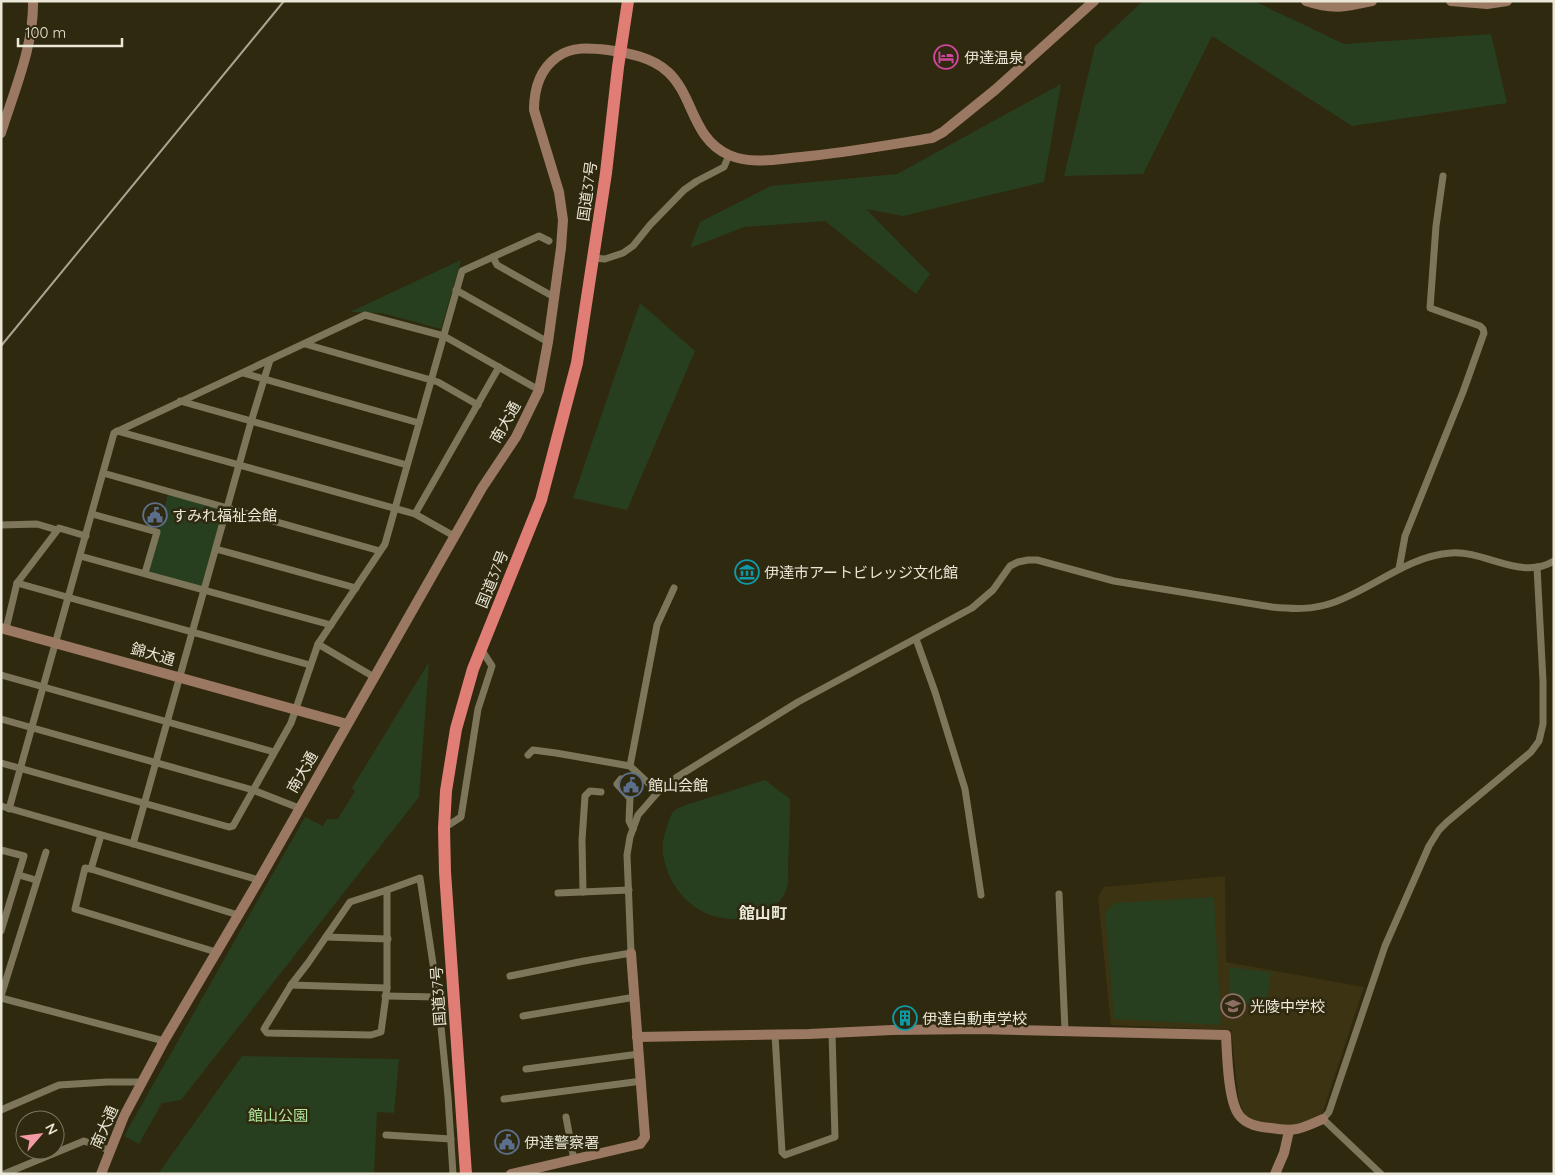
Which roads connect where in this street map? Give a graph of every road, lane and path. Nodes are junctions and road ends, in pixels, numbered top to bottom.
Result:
1 (32, 1) edge
2 (628, 1) edge
3 (1094, 1) edge
4 (1306, 1) edge
5 (1372, 1) edge
6 (1451, 1) edge
7 (1507, 1) edge
8 (620, 52) junction
9 (1, 133) edge
10 (729, 155) junction
11 (1442, 176) dead end
12 (549, 241) dead end
13 (493, 257) junction
14 (593, 258) junction
15 (456, 290) junction
16 (554, 297) junction
17 (444, 336) junction
18 (548, 342) junction
19 (305, 344) junction
20 (270, 360) junction
21 (499, 367) junction
22 (243, 373) junction
23 (263, 379) junction
24 (432, 380) junction
25 (539, 390) junction
26 (180, 401) junction
27 (478, 405) junction
28 (251, 422) junction
29 (419, 423) junction
30 (117, 431) junction
31 (239, 465) junction
32 (407, 465) junction
33 (103, 473) junction
34 (227, 508) junction
35 (395, 509) junction
36 (92, 514) junction
37 (415, 514) junction
38 (1, 525) edge
39 (57, 530) junction
40 (86, 536) junction
41 (454, 536) junction
42 (216, 549) junction
43 (380, 552) junction
44 (80, 556) junction
45 (1554, 561) edge
46 (1537, 567) junction
47 (1399, 569) junction
48 (145, 573) junction
49 (17, 583) junction
50 (356, 588) junction
51 (674, 588) dead end
52 (204, 591) junction
53 (69, 597) junction
54 (330, 626) junction
55 (4, 628) edge
56 (193, 632) junction
57 (916, 639) junction
58 (55, 642) junction
59 (318, 644) junction
60 (481, 649) junction
61 (310, 665) junction
62 (1, 675) edge
63 (374, 676) junction
64 (180, 677) junction
65 (43, 688) junction
66 (296, 710) junction
67 (1, 719) edge
68 (168, 721) junction
69 (347, 724) junction
70 (31, 728) junction
71 (274, 752) junction
72 (528, 754) dead end
73 (1, 763) edge
74 (156, 763) junction
75 (630, 766) junction
76 (20, 768) junction
77 (621, 779) dead end
78 (253, 790) junction
79 (601, 792) dead end
80 (658, 792) junction
81 (145, 803) junction
82 (1, 806) edge
83 (299, 808) junction
84 (9, 809) junction
85 (444, 828) junction
86 (633, 829) junction
87 (100, 835) junction
88 (133, 844) junction
89 (1, 850) edge
90 (46, 852) dead end
91 (91, 869) junction
92 (19, 875) junction
93 (36, 880) junction
94 (259, 880) junction
95 (388, 890) junction
96 (629, 890) junction
97 (583, 892) junction
98 (558, 893) dead end
99 (1059, 894) dead end
100 (981, 895) dead end
101 (238, 915) junction
102 (1, 931) edge
103 (326, 938) junction
104 (388, 939) junction
105 (216, 952) junction
106 (631, 953) junction
107 (510, 976) dead end
108 (291, 985) junction
109 (387, 988) junction
110 (386, 996) junction
111 (1, 997) edge
112 (438, 997) junction
113 (635, 997) junction
114 (523, 1016) dead end
115 (1065, 1030) junction
116 (832, 1033) junction
117 (775, 1035) junction
118 (637, 1037) junction
119 (164, 1041) junction
120 (639, 1054) junction
121 (526, 1069) dead end
122 (642, 1081) junction
123 (142, 1082) junction
124 (504, 1099) dead end
125 (1, 1110) edge
126 (566, 1117) dead end
127 (1323, 1119) junction
128 (1289, 1131) junction
129 (386, 1135) dead end
130 (451, 1140) junction
131 (109, 1150) junction
132 (574, 1160) junction
133 (4, 1174) edge
134 (100, 1174) edge
135 (453, 1174) edge
136 (466, 1174) edge
137 (511, 1174) edge
138 (1275, 1174) edge
139 (1381, 1174) edge

1 - 9 street
2 - 8 highway, 国道37号
3 - 10 street
4 - 5 street
6 - 7 street
8 - 10 street, 南大通
8 - 14 highway, 国道37号
8 - 16 street, 南大通
10 - 14 street
11 - 47 street
12 - 13 street
13 - 15 street
13 - 16 street
14 - 60 highway, 国道37号
15 - 17 street
15 - 18 street
16 - 18 street, 南大通
17 - 19 street
17 - 21 street
17 - 24 street
18 - 25 street, 南大通
19 - 20 street
19 - 24 street
20 - 22 street
20 - 23 street
21 - 25 street
21 - 27 street
22 - 23 street
22 - 26 street
23 - 28 street
23 - 29 street
24 - 27 street
24 - 29 street
25 - 41 street, 南大通
26 - 28 street
26 - 30 street
27 - 37 street
28 - 31 street
28 - 32 street
29 - 32 street
30 - 31 street
30 - 33 street
31 - 34 street
31 - 35 street
32 - 35 street
33 - 34 street
33 - 36 street
34 - 42 street
34 - 43 street
35 - 37 street
35 - 43 street
36 - 40 street
36 - 48 street
37 - 41 street
38 - 39 street
39 - 40 street
39 - 49 street
40 - 44 street
41 - 63 street, 南大通
42 - 50 street
42 - 52 street
43 - 50 street
44 - 48 street
44 - 53 street
45 - 46 street
46 - 47 street
46 - 127 street
47 - 57 street
48 - 52 street
49 - 53 street
49 - 55 street
50 - 54 street
51 - 75 street
52 - 54 street
52 - 56 street
53 - 56 street
53 - 58 street
54 - 59 street
55 - 58 street, 錦大通
56 - 61 street
56 - 64 street
57 - 80 street
57 - 100 street
58 - 64 street, 錦大通
58 - 65 street
59 - 61 street
59 - 63 street
60 - 85 highway, 国道37号
60 - 85 street
61 - 66 street
62 - 65 street
63 - 69 street, 南大通
64 - 66 street, 錦大通
64 - 68 street
65 - 68 street
65 - 70 street
66 - 69 street, 錦大通
66 - 71 street
67 - 70 street
68 - 71 street
68 - 74 street
69 - 83 street, 南大通
70 - 74 street
70 - 76 street
71 - 78 street
72 - 75 street
73 - 76 street
74 - 78 street
74 - 81 street
75 - 80 street
76 - 81 street
76 - 84 street
77 - 86 street
78 - 81 street
78 - 83 street
79 - 97 street
80 - 86 street
81 - 88 street
82 - 84 street
83 - 94 street, 南大通
84 - 87 street
85 - 136 highway, 国道37号
86 - 96 street
87 - 88 street
87 - 91 street
88 - 94 street
89 - 92 street
90 - 93 street
91 - 101 street
91 - 105 street
92 - 93 street
92 - 102 street
93 - 111 street
94 - 101 street, 南大通
95 - 103 street
95 - 104 street
95 - 112 street
96 - 97 street
96 - 106 street
97 - 98 street
99 - 115 street
101 - 105 street, 南大通
103 - 104 street
103 - 108 street
104 - 109 street
105 - 119 street, 南大通
106 - 107 street
106 - 113 street
108 - 109 street
108 - 110 street
109 - 110 street
110 - 112 street
111 - 119 street
112 - 130 street
113 - 114 street
113 - 118 street
115 - 116 street
115 - 128 street
116 - 117 street
116 - 117 street
117 - 118 street
118 - 120 street
119 - 123 street, 南大通
120 - 121 street
120 - 122 street
122 - 124 street
122 - 132 street
123 - 125 street
123 - 131 street, 南大通
126 - 132 street
127 - 128 street
127 - 139 street
128 - 138 street
129 - 130 street
130 - 135 street
131 - 133 street
131 - 134 street, 南大通
132 - 137 street

